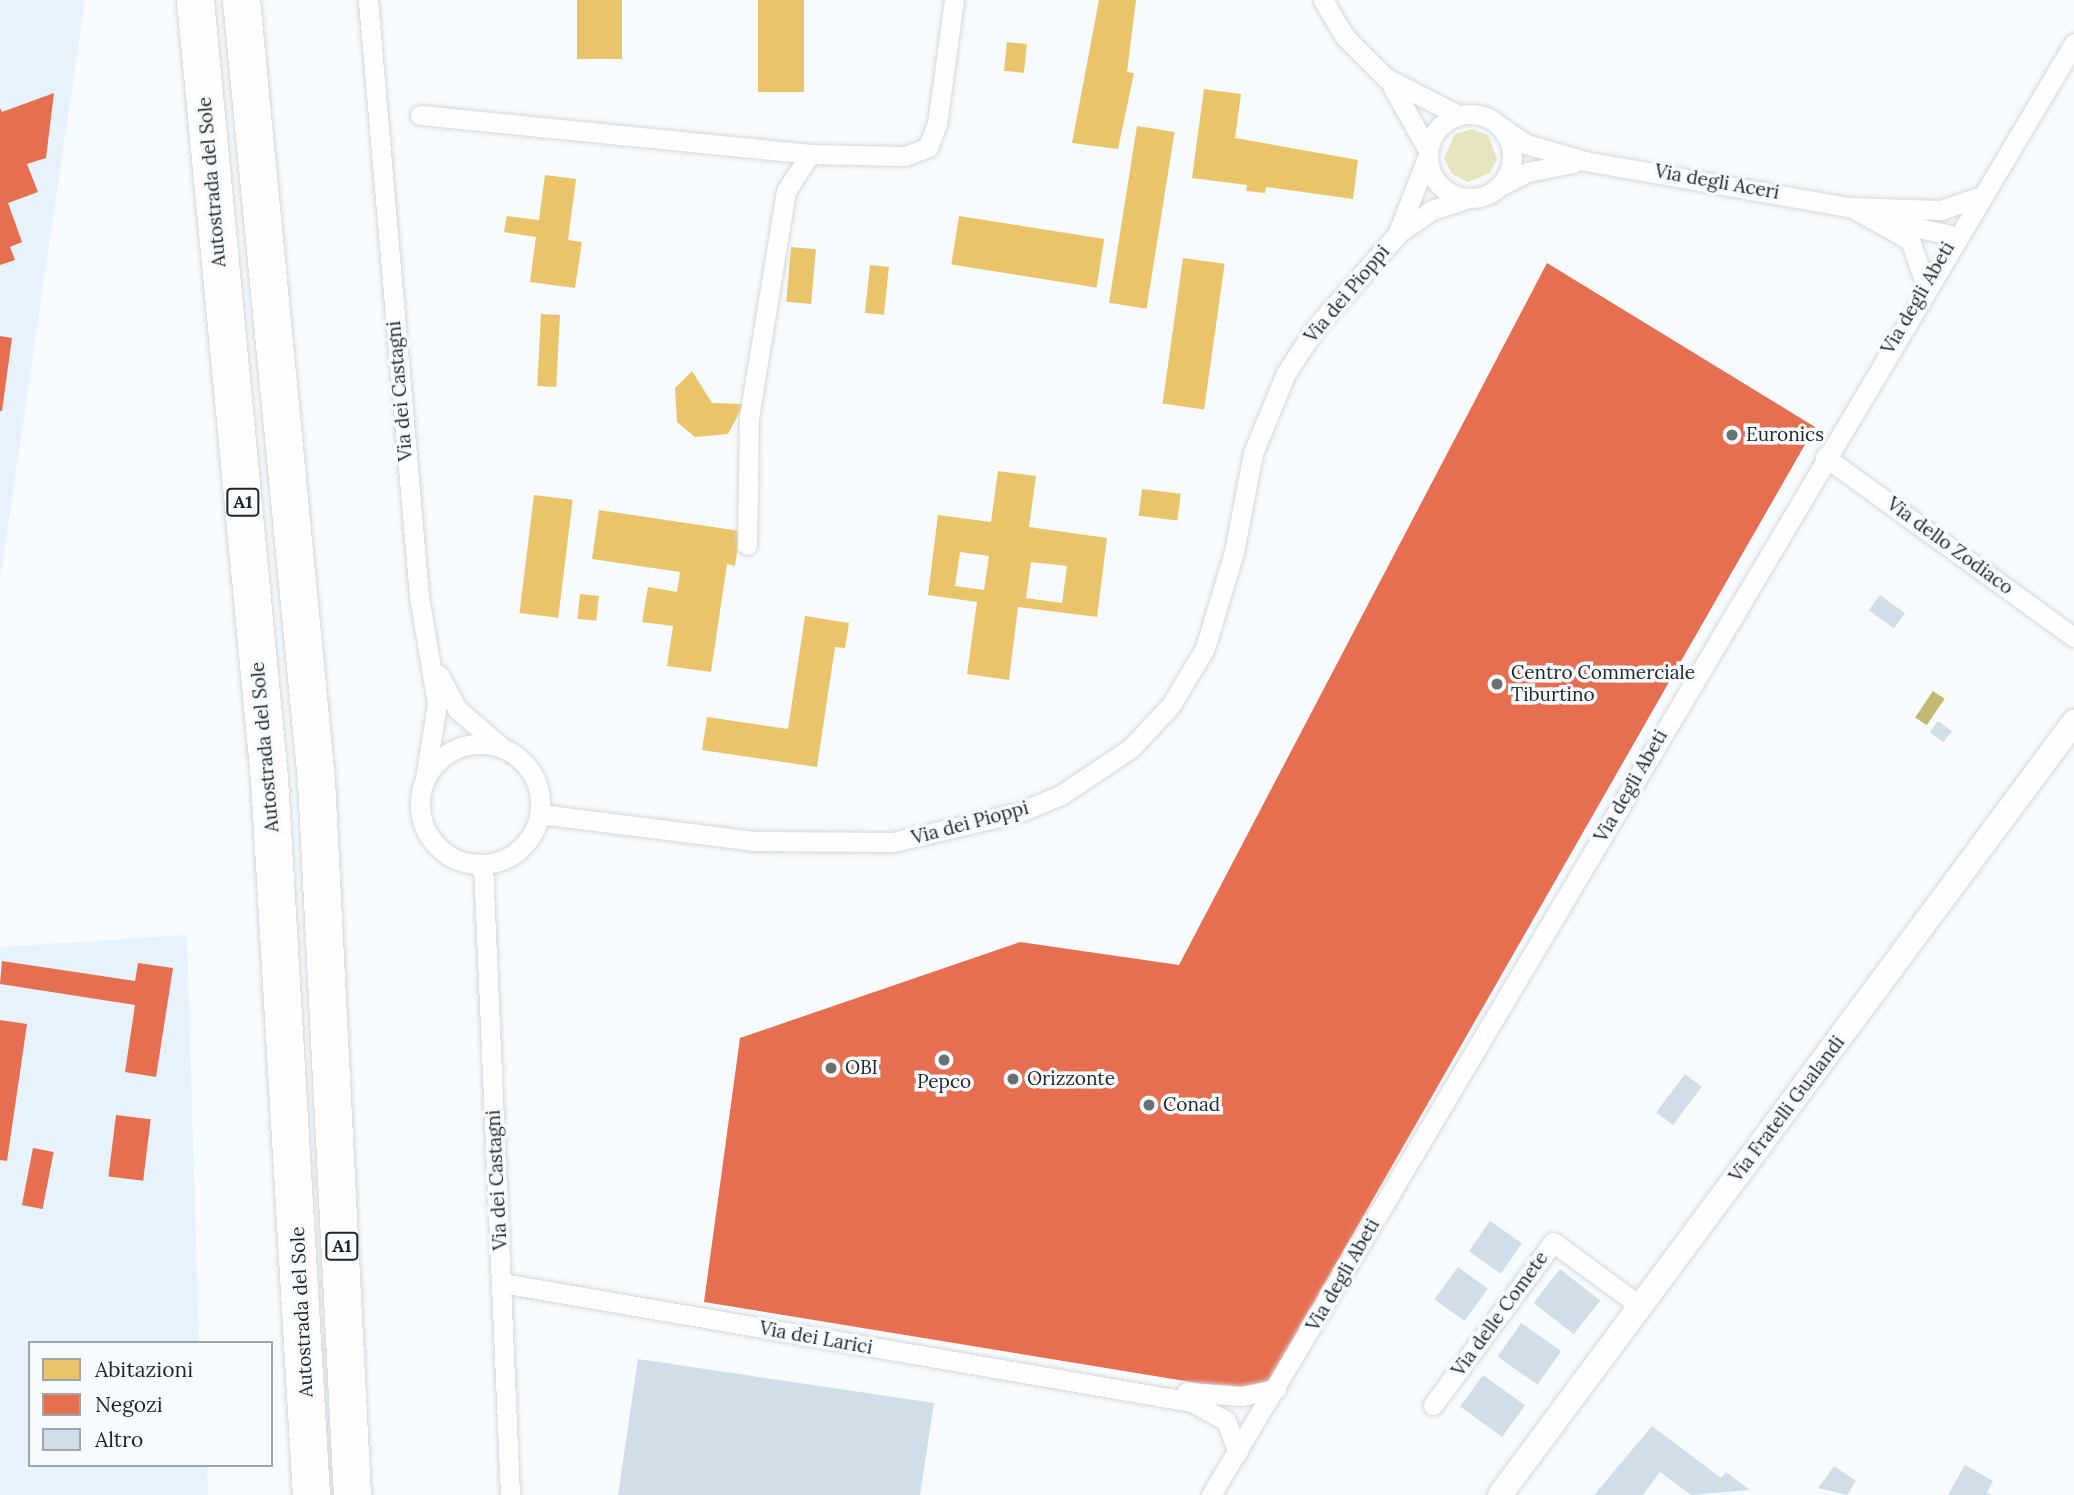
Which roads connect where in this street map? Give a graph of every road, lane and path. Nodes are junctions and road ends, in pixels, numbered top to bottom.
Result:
1 (195, 0) edge
2 (241, 0) edge
3 (368, 0) edge
4 (954, 0) edge
5 (1323, 0) edge
6 (2074, 43) edge
7 (1386, 78) junction
8 (420, 115) dead end
9 (1458, 115) junction
10 (1498, 125) junction
11 (810, 154) junction
12 (1428, 154) junction
13 (1585, 161) junction
14 (1489, 193) junction
15 (1979, 197) junction
16 (1849, 206) junction
17 (1875, 220) junction
18 (1397, 235) junction
19 (1955, 236) junction
20 (1926, 286) junction
21 (1825, 457) junction
22 (747, 544) dead end
23 (2074, 637) edge
24 (428, 646) junction
25 (2074, 722) edge
26 (510, 752) junction
27 (425, 779) junction
28 (540, 814) junction
29 (483, 864) junction
30 (502, 1283) junction
31 (1640, 1306) junction
32 (1276, 1389) junction
33 (1130, 1391) junction
34 (1216, 1394) junction
35 (1433, 1405) dead end
36 (1249, 1434) junction
37 (1238, 1451) junction
38 (311, 1495) edge
39 (352, 1495) edge
40 (510, 1495) edge
41 (1211, 1495) edge
42 (1500, 1495) edge

1 - 38 highway, Autostrada del Sole / A1
2 - 39 highway, A1
3 - 24 street, Via dei Castagni
4 - 11 street
5 - 7 street
6 - 15 street, Via degli Abeti
7 - 9 street
7 - 12 street
8 - 11 street
9 - 10 street
9 - 12 street
10 - 13 street, Via degli Aceri
10 - 14 street
11 - 22 street
12 - 14 street
12 - 18 street
13 - 14 street, Via degli Aceri
13 - 16 street, Via degli Aceri
14 - 18 street, Via degli Aceri
15 - 16 street, Via degli Aceri
15 - 19 street, Via degli Abeti
16 - 17 street, Via degli Aceri
17 - 19 street
17 - 20 street, Via degli Aceri
18 - 28 street, Via dei Pioppi
19 - 20 street, Via degli Abeti
20 - 21 street, Via degli Abeti
21 - 23 street, Via dello Zodiaco
21 - 32 street, Via degli Abeti
24 - 26 street
24 - 27 street, Via dei Castagni
25 - 31 street, Via Fratelli Gualandi
26 - 27 street
26 - 28 street
27 - 29 street, Via dei Castagni
28 - 29 street
29 - 30 street, Via dei Castagni
30 - 33 street, Via dei Larici
30 - 40 street, Via dei Castagni
31 - 35 street, Via delle Comete
31 - 42 street, Via Fratelli Gualandi
32 - 34 street, Via dei Larici
32 - 36 street, Via degli Abeti
33 - 34 street, Via dei Larici
33 - 37 street, Via dei Larici
34 - 36 street
36 - 37 street, Via degli Abeti
37 - 41 street, Via degli Abeti

